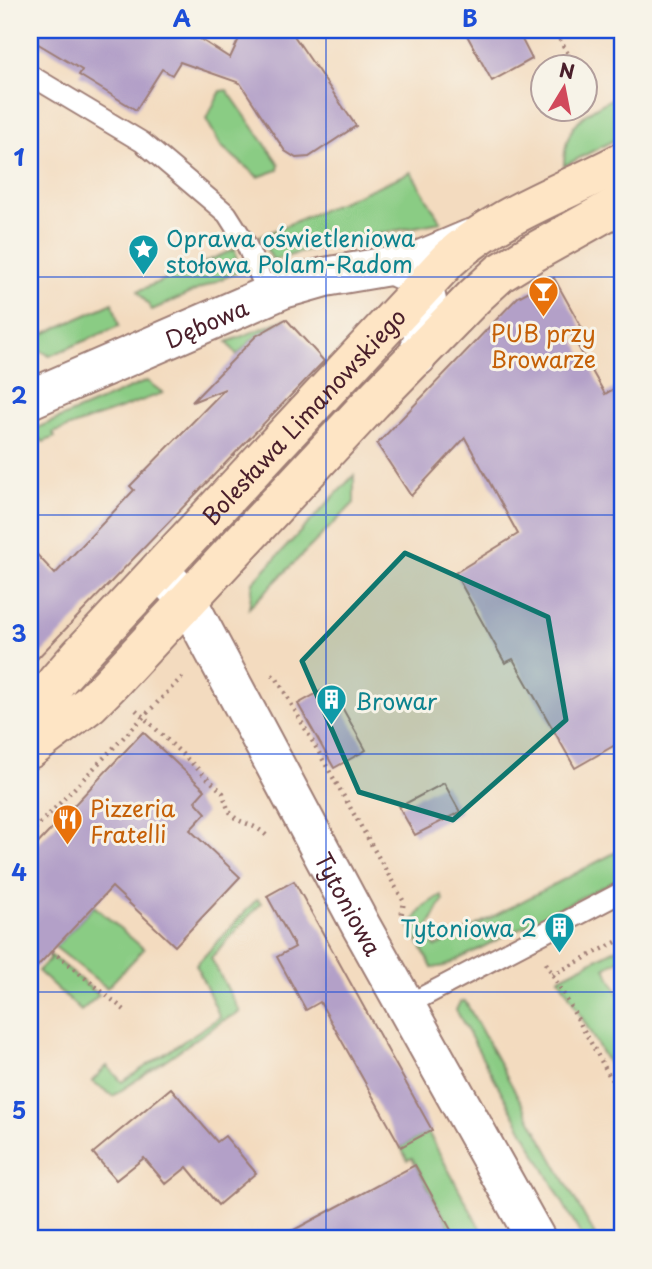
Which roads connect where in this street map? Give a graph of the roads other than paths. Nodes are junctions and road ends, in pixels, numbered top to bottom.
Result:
1 (30, 75) edge
2 (622, 162) edge
3 (622, 203) edge
4 (472, 238) junction
5 (389, 266) junction
6 (423, 286) junction
7 (268, 294) junction
8 (417, 357) junction
9 (30, 399) edge
10 (159, 570) junction
11 (187, 600) junction
12 (30, 722) edge
13 (30, 749) edge
14 (622, 892) edge
15 (405, 1006) junction
16 (536, 1239) edge

1 - 7 lane
2 - 4 street, Bolesława Limanowskiego
3 - 8 street, Bolesława Limanowskiego
4 - 5 street, Dębowa
4 - 6 street, Bolesława Limanowskiego
5 - 6 street
5 - 7 street, Dębowa
6 - 8 street
6 - 10 street, Bolesława Limanowskiego
7 - 9 street, Dębowa
8 - 11 street, Bolesława Limanowskiego
10 - 11 street, Tytoniowa
10 - 12 street, Bolesława Limanowskiego
11 - 13 street, Bolesława Limanowskiego
11 - 15 street, Tytoniowa
14 - 15 lane
15 - 16 street, Tytoniowa

